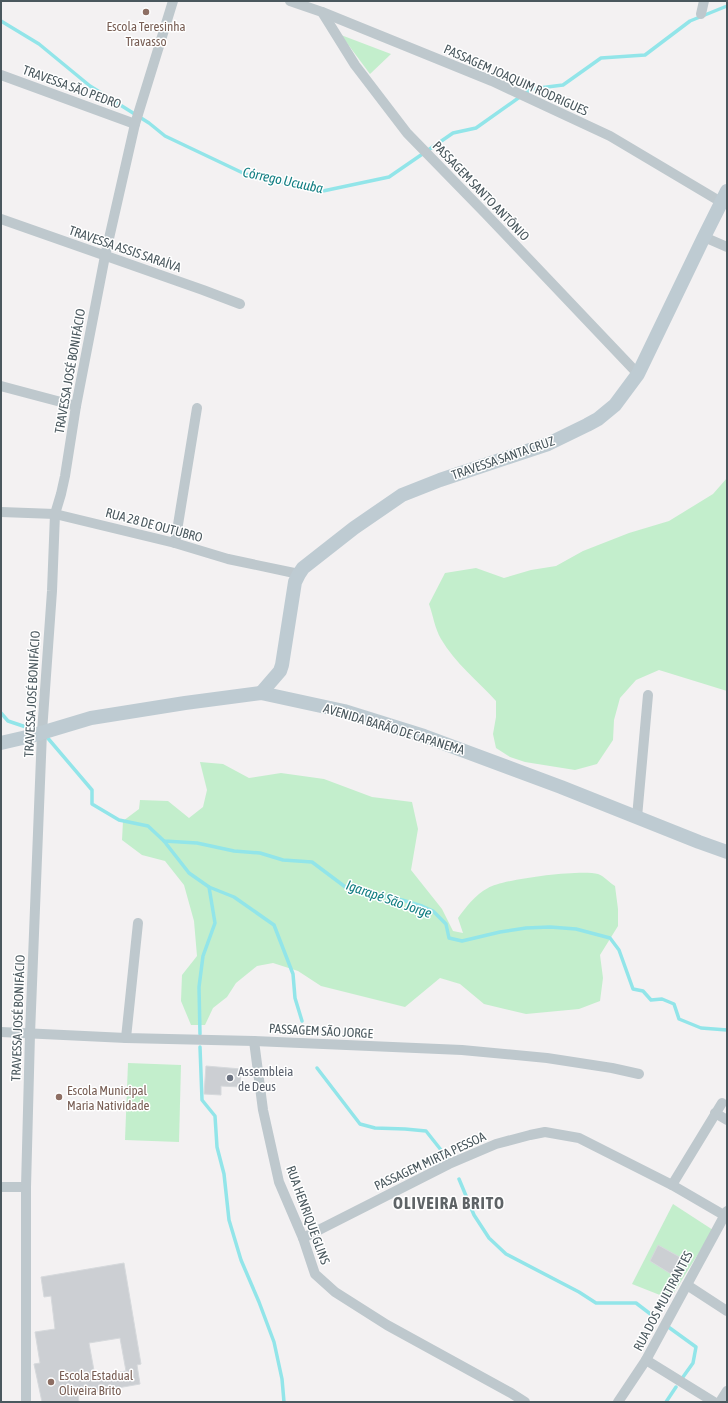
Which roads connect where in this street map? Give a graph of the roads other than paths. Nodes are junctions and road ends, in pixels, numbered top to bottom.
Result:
1 (173, 1) edge
2 (290, 1) edge
3 (704, 1) edge
4 (322, 12) junction
5 (701, 14) dead end
6 (1, 75) edge
7 (135, 124) junction
8 (724, 197) edge
9 (1, 219) edge
10 (704, 237) junction
11 (727, 247) edge
12 (105, 256) junction
13 (240, 304) dead end
14 (638, 374) junction
15 (1, 386) edge
16 (76, 406) junction
17 (197, 408) dead end
18 (1, 512) edge
19 (55, 514) junction
20 (175, 543) junction
21 (299, 574) junction
22 (261, 693) junction
23 (648, 695) dead end
24 (42, 732) junction
25 (1, 743) edge
26 (637, 817) junction
27 (727, 852) edge
28 (138, 923) dead end
29 (1, 1032) edge
30 (30, 1034) junction
31 (126, 1038) junction
32 (254, 1041) junction
33 (638, 1074) dead end
34 (722, 1103) dead end
35 (715, 1113) junction
36 (727, 1120) edge
37 (672, 1185) junction
38 (1, 1187) edge
39 (26, 1187) junction
40 (726, 1214) edge
41 (304, 1238) junction
42 (686, 1285) junction
43 (727, 1311) edge
44 (646, 1360) junction
45 (727, 1391) edge
46 (26, 1402) edge
47 (524, 1402) edge
48 (618, 1402) edge
49 (714, 1402) edge
50 (720, 1402) edge

1 - 7 street, TRAVESSA JOSÉ BONIFÁCIO
2 - 4 street, PASSAGEM JOAQUIM RODRIGUES
3 - 5 street
4 - 8 street, PASSAGEM JOAQUIM RODRIGUES
4 - 14 street, PASSAGEM SANTO ANTÔNIO
6 - 7 street, TRAVESSA SÃO PEDRO
7 - 12 street, TRAVESSA JOSÉ BONIFÁCIO
8 - 10 street, TRAVESSA SANTA CRUZ
9 - 12 street, TRAVESSA ASSIS SARAÍVA
10 - 11 street
10 - 14 street, TRAVESSA SANTA CRUZ
12 - 13 street, TRAVESSA ASSIS SARAÍVA
12 - 16 street, TRAVESSA JOSÉ BONIFÁCIO
14 - 21 street, TRAVESSA SANTA CRUZ
15 - 16 street
16 - 19 street, TRAVESSA JOSÉ BONIFÁCIO
17 - 20 street
18 - 19 street, RUA 28 DE OUTUBRO
19 - 20 street, RUA 28 DE OUTUBRO
19 - 24 street, TRAVESSA JOSÉ BONIFÁCIO
20 - 21 street, RUA 28 DE OUTUBRO
21 - 22 street
22 - 24 street, AVENIDA BARÃO DE CAPANEMA
22 - 26 street, AVENIDA BARÃO DE CAPANEMA
23 - 26 street
24 - 25 street, AVENIDA BARÃO DE CAPANEMA
24 - 30 street, TRAVESSA JOSÉ BONIFÁCIO
26 - 27 street, AVENIDA BARÃO DE CAPANEMA
28 - 31 street
29 - 30 street, PASSAGEM SÃO JORGE
30 - 31 street, PASSAGEM SÃO JORGE
30 - 39 street, TRAVESSA JOSÉ BONIFÁCIO
31 - 32 street, PASSAGEM SÃO JORGE
32 - 33 street, PASSAGEM SÃO JORGE
32 - 41 street, RUA HENRIQUE GLINS
34 - 35 street
35 - 36 street
35 - 37 street
37 - 40 street, PASSAGEM MIRTA PESSOA
37 - 41 street, PASSAGEM MIRTA PESSOA
38 - 39 street
39 - 46 street, TRAVESSA JOSÉ BONIFÁCIO
40 - 42 street, RUA DOS MULTIRANTES
41 - 47 street, RUA HENRIQUE GLINS
42 - 43 street
42 - 44 street, RUA DOS MULTIRANTES
44 - 48 street, RUA DOS MULTIRANTES
44 - 49 street
45 - 50 street

